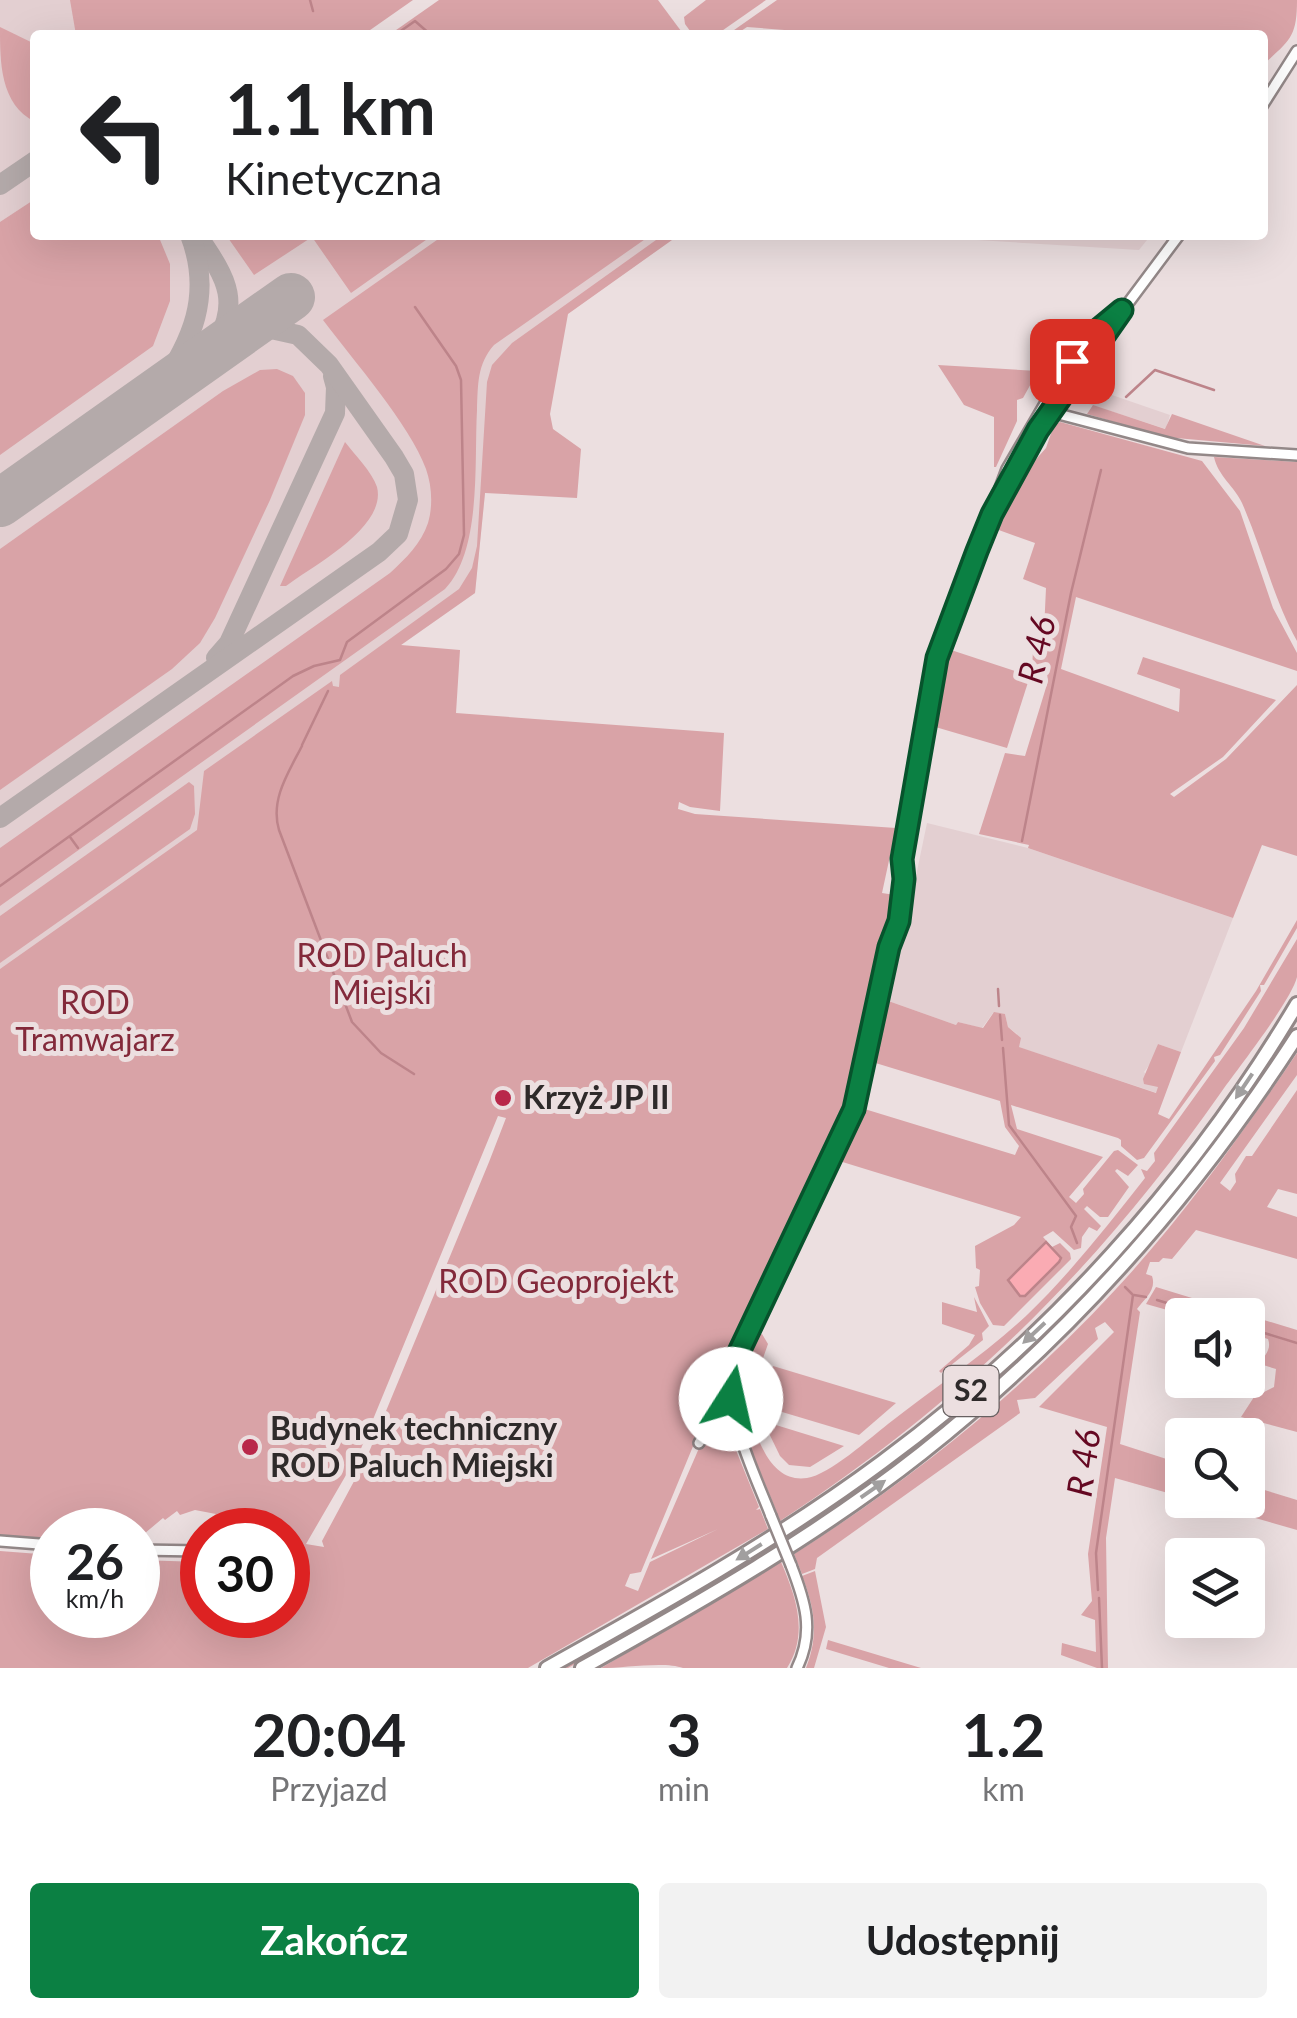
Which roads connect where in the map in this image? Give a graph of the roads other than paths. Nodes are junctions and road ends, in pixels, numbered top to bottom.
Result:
1 (1297, 52) edge
2 (1268, 97) edge
3 (1175, 240) edge
4 (1045, 411) junction
5 (1297, 455) edge
6 (1297, 1004) edge
7 (1297, 1036) edge
8 (777, 1260) dead end
9 (739, 1351) junction
10 (733, 1413) junction
11 (699, 1442) dead end
12 (0, 1541) edge
13 (30, 1543) edge
14 (547, 1668) edge
15 (582, 1668) edge
16 (798, 1668) edge

1 - 2 street
3 - 4 street
4 - 5 street
4 - 9 street
6 -> 14 highway, S2
15 -> 7 highway, S2
8 - 9 street
9 - 10 street
10 - 11 street
10 - 16 street, bridge
12 - 13 street

